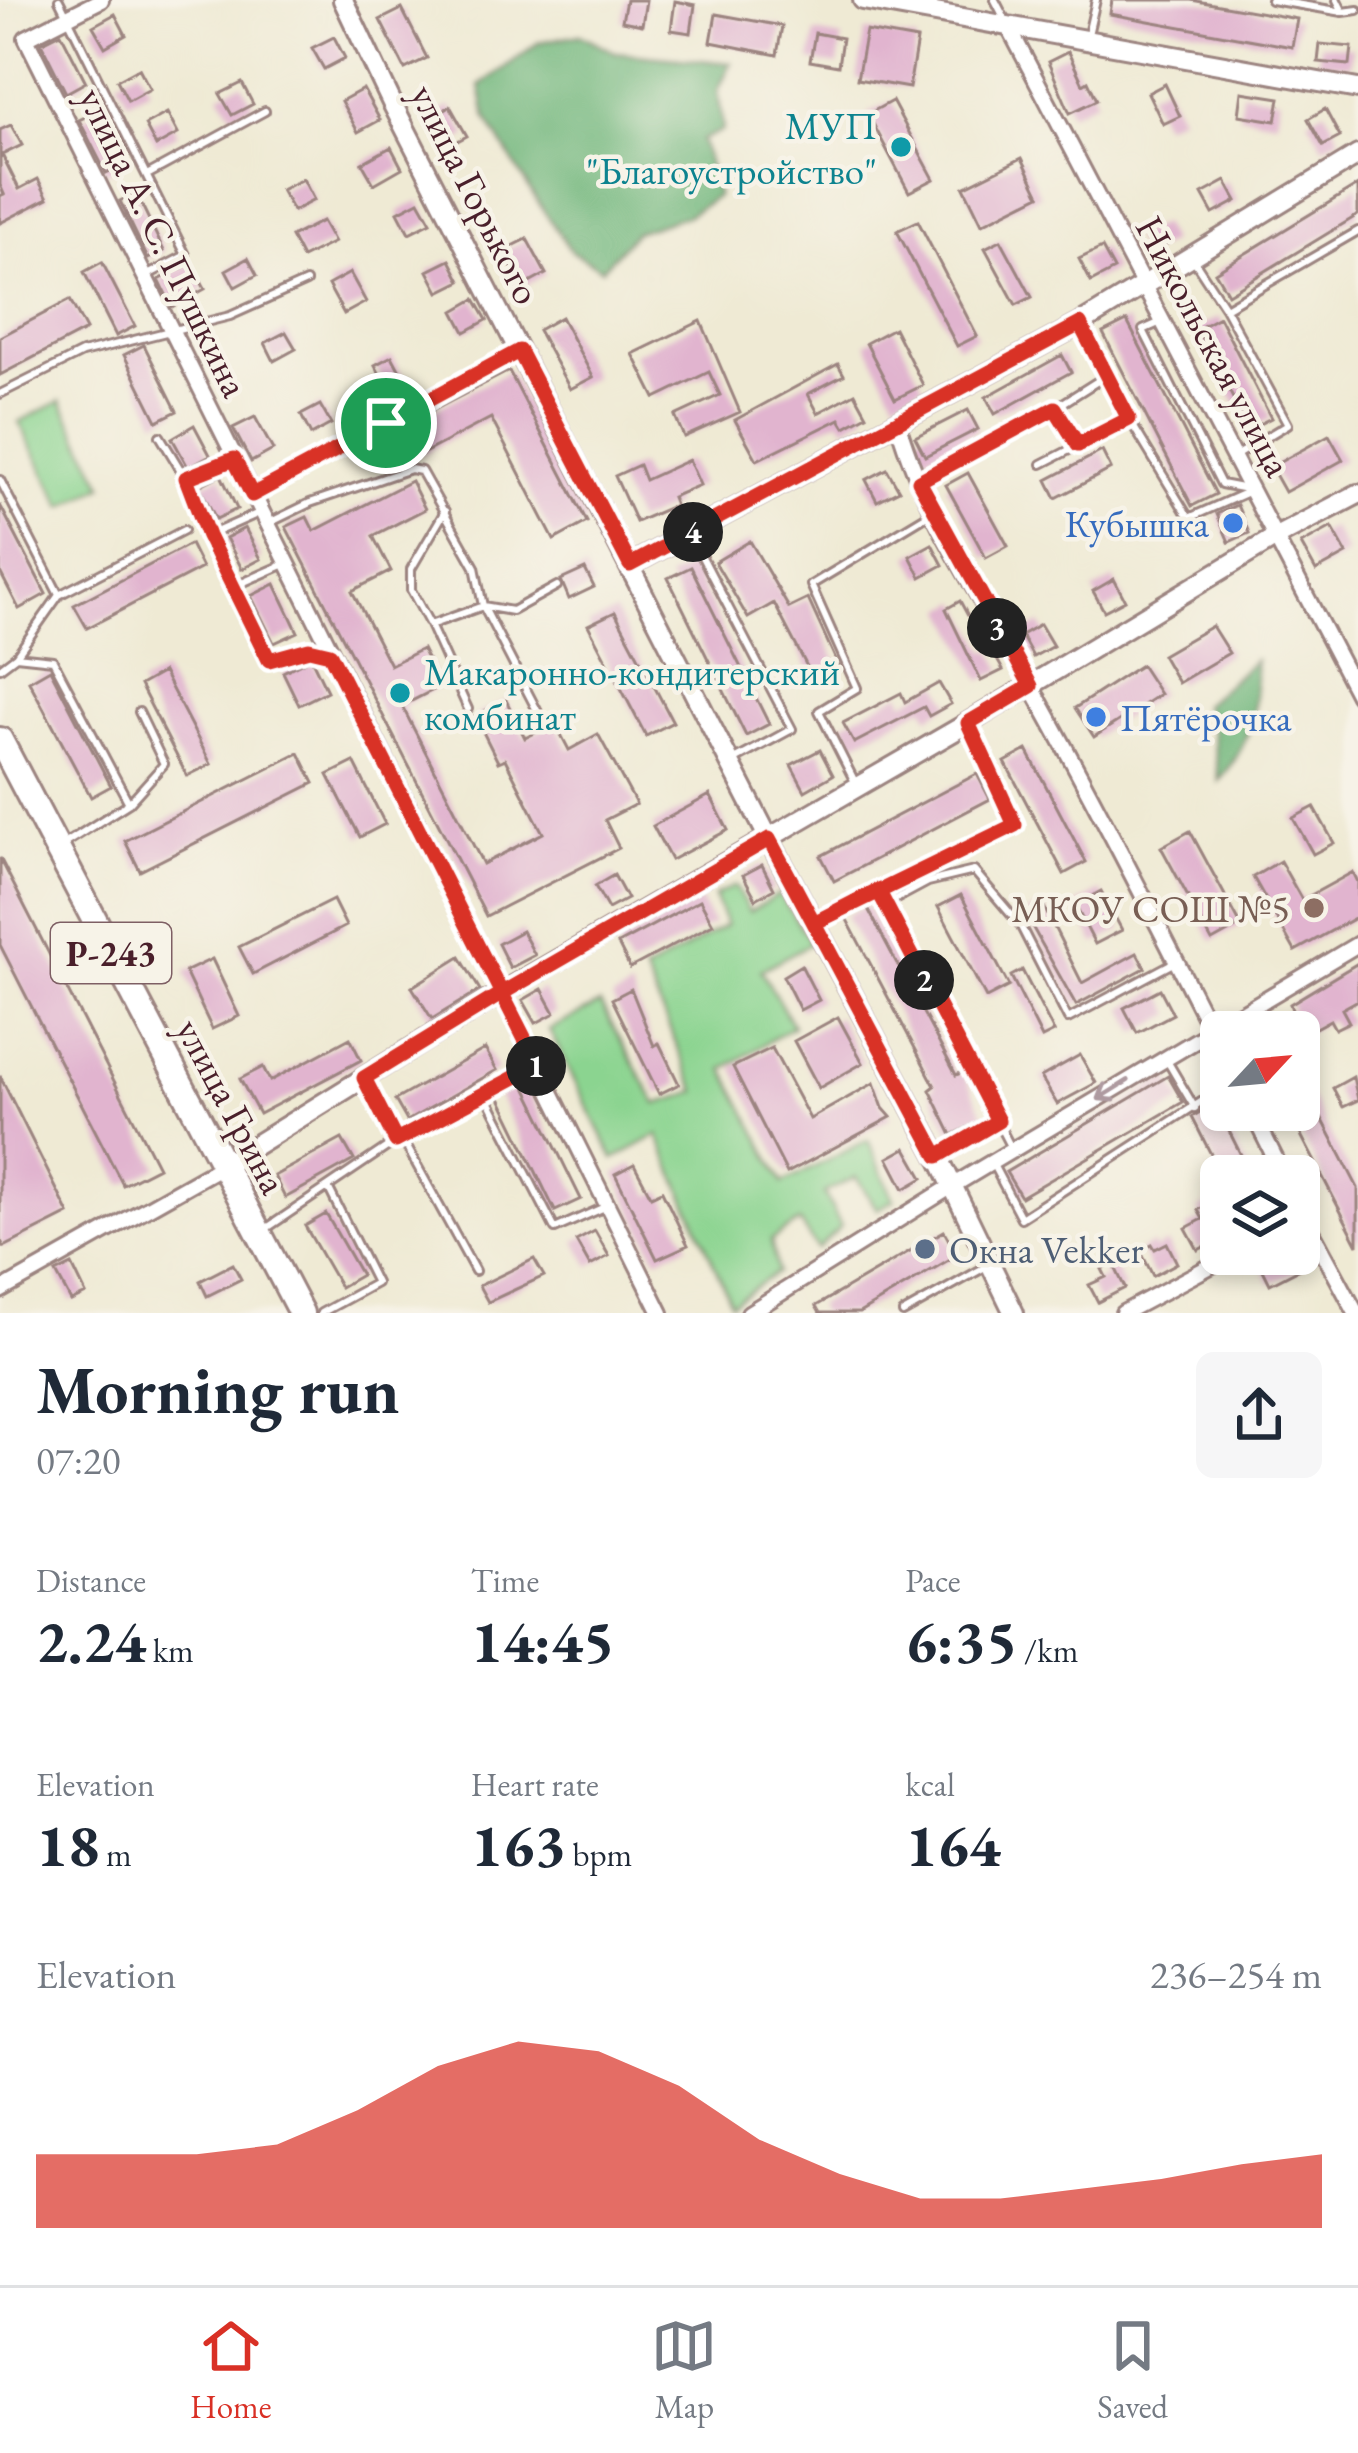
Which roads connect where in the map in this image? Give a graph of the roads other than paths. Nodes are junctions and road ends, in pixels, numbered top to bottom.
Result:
1 (59, 0) edge
2 (101, 0) edge
3 (343, 0) edge
4 (863, 0) edge
5 (995, 0) edge
6 (1096, 0) edge
7 (1271, 0) edge
8 (1337, 0) edge
9 (1358, 10) edge
10 (1343, 11) junction
11 (68, 17) junction
12 (1009, 28) junction
13 (1086, 43) junction
14 (1358, 89) edge
15 (265, 111) dead end
16 (1358, 155) edge
17 (147, 175) junction
18 (1358, 231) edge
19 (1191, 256) junction
20 (144, 278) junction
21 (306, 282) dead end
22 (1144, 285) junction
23 (1225, 308) junction
24 (1164, 321) junction
25 (1080, 324) junction
26 (170, 329) junction
27 (519, 351) junction
28 (1104, 376) junction
29 (0, 394) edge
30 (1055, 408) junction
31 (1129, 419) junction
32 (898, 424) junction
33 (160, 436) dead end
34 (1078, 445) junction
35 (1235, 456) junction
36 (234, 459) junction
37 (1042, 464) dead end
38 (186, 478) junction
39 (0, 480) edge
40 (919, 481) junction
41 (1252, 490) junction
42 (1358, 494) edge
43 (252, 495) junction
44 (445, 511) junction
45 (934, 511) junction
46 (263, 518) junction
47 (184, 530) dead end
48 (689, 534) junction
49 (208, 536) junction
50 (1276, 537) junction
51 (285, 564) junction
52 (630, 565) junction
53 (235, 586) junction
54 (557, 586) dead end
55 (59, 595) junction
56 (483, 606) junction
57 (430, 626) junction
58 (330, 654) junction
59 (16, 656) junction
60 (0, 668) edge
61 (1031, 686) junction
62 (1358, 695) edge
63 (468, 709) dead end
64 (139, 712) dead end
65 (541, 718) dead end
66 (968, 723) junction
67 (0, 740) edge
68 (730, 763) junction
69 (858, 787) junction
70 (128, 803) junction
71 (769, 839) junction
72 (57, 849) junction
73 (878, 890) junction
74 (885, 905) junction
75 (814, 923) junction
76 (1358, 944) edge
77 (1176, 961) junction
78 (504, 992) junction
79 (1202, 1011) edge
80 (1246, 1011) edge
81 (1200, 1038) edge
82 (1166, 1058) junction
83 (538, 1065) junction
84 (364, 1078) junction
85 (484, 1091) junction
86 (1200, 1104) edge
87 (1195, 1108) junction
88 (998, 1121) junction
89 (399, 1139) junction
90 (1013, 1153) junction
91 (938, 1156) junction
92 (992, 1163) junction
93 (223, 1166) junction
94 (952, 1186) junction
95 (328, 1187) junction
96 (608, 1205) junction
97 (258, 1233) junction
98 (1320, 1256) edge
99 (990, 1264) junction
100 (475, 1271) dead end
101 (1200, 1272) edge
102 (0, 1291) edge
103 (301, 1313) edge
104 (322, 1313) edge
105 (661, 1313) edge
106 (749, 1313) edge
107 (903, 1313) edge
108 (1014, 1313) edge
109 (1123, 1313) edge
110 (1356, 1313) edge

1 - 11 lane
2 - 11 street
3 - 27 street, улица Горького
4 - 12 street
5 - 12 lane
6 - 13 lane
7 - 10 lane
8 - 10 lane
9 - 10 lane
11 - 17 lane
11 - 20 street, улица А. С. Пушкина
12 - 13 street
12 - 22 street, Никольская улица
13 - 14 street
15 - 17 lane
16 - 19 street
17 - 20 lane
18 - 23 lane
19 - 22 street
19 - 23 lane
20 - 26 street, улица А. С. Пушкина
21 - 26 lane
22 - 24 street, Никольская улица
22 - 25 street
23 - 35 lane
24 - 35 street, Никольская улица
24 - 41 lane
25 - 28 lane
25 - 32 street
26 - 29 lane
26 - 36 street, улица А. С. Пушкина
27 - 43 lane
27 - 52 street, улица Горького
28 - 30 lane
28 - 31 lane
30 - 34 lane
30 - 40 lane
31 - 34 lane
31 - 41 lane
32 - 40 street
32 - 48 street
33 - 38 lane
34 - 37 lane
35 - 41 street, Никольская улица
36 - 38 lane
36 - 43 street, улица А. С. Пушкина
38 - 49 lane
39 - 55 lane
40 - 45 street
41 - 50 street, Никольская улица
42 - 50 street
43 - 46 street, улица А. С. Пушкина
44 - 46 lane
44 - 56 lane
44 - 57 lane
45 - 61 street
45 - 69 lane
46 - 49 lane
46 - 51 street, улица А. С. Пушкина
47 - 55 lane
48 - 52 street
48 - 68 lane
49 - 53 lane
50 - 61 street
50 - 62 street, Никольская улица
51 - 53 lane
51 - 58 street, улица А. С. Пушкина
52 - 68 street, улица Горького
53 - 58 lane
54 - 56 lane
55 - 59 lane
56 - 57 lane
56 - 65 lane
57 - 63 lane
58 - 78 street, улица А. С. Пушкина
59 - 60 lane
59 - 70 lane
61 - 66 street
61 - 77 street
64 - 70 lane
66 - 69 street
66 - 73 lane
67 - 72 highway, улица Грина / Р-243
68 - 71 street, улица Горького
69 - 71 street
70 - 72 lane
71 - 75 street, улица Горького
71 - 78 street
72 - 93 highway, улица Грина / Р-243
73 - 74 lane
73 - 75 lane
74 - 77 lane
74 - 88 lane
75 - 91 street, улица Горького
76 - 80 street
77 - 79 street
78 - 83 street, улица А. С. Пушкина
78 - 84 street
81 - 82 street
82 - 87 lane
82 -> 90 street
83 - 85 lane
83 - 96 street, улица А. С. Пушкина
84 - 89 lane
84 - 93 street
85 - 89 lane
85 - 96 lane
86 - 87 lane
87 - 92 lane
88 - 90 lane
88 - 91 lane
89 - 95 lane
89 - 100 lane
90 - 92 street
91 - 94 street, улица Горького
92 - 94 street
93 - 97 highway, улица Грина / Р-243
93 - 102 street
94 - 99 street, улица Горького
94 - 106 street
95 - 97 lane
95 - 104 lane
96 - 105 street, улица А. С. Пушкина
97 - 103 highway, улица Грина / Р-243
98 - 110 street
99 - 107 lane
99 - 108 street, улица Горького
101 - 109 street

